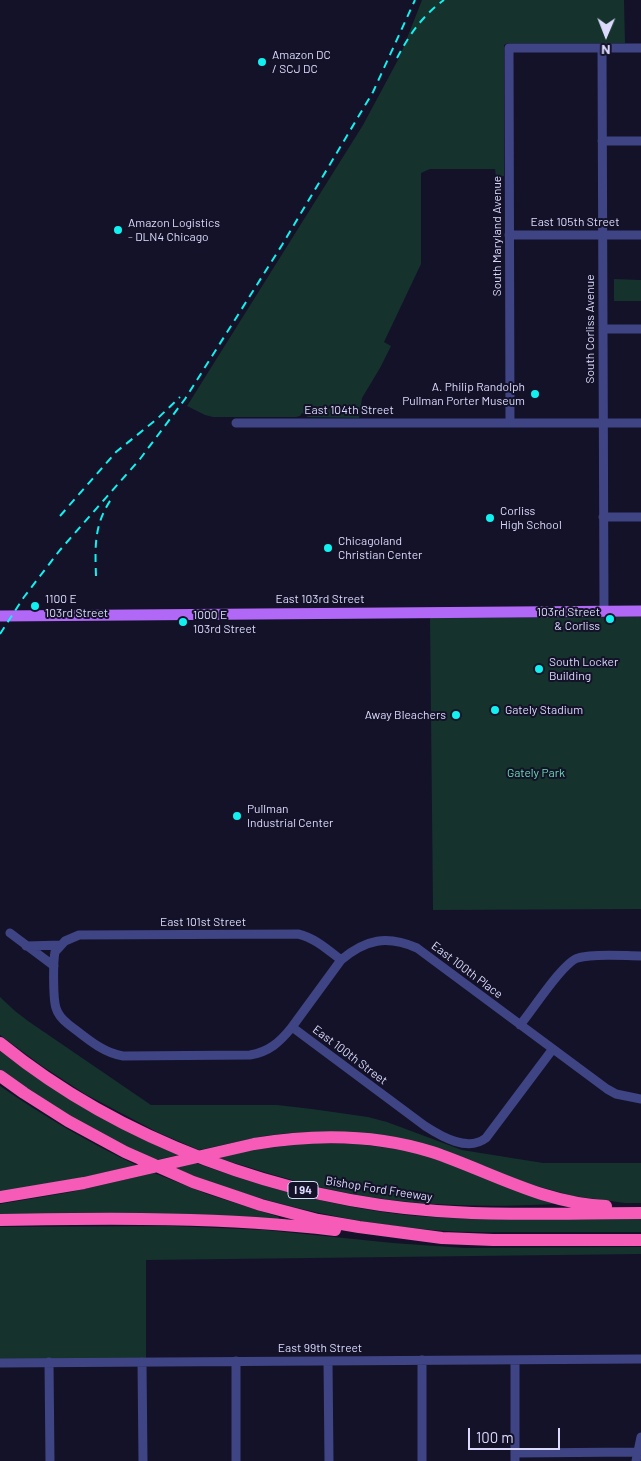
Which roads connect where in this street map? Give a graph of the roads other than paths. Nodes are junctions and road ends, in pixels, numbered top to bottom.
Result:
1 (602, 48) junction
2 (641, 48) edge
3 (641, 141) edge
4 (602, 142) junction
5 (509, 235) junction
6 (602, 235) junction
7 (641, 235) edge
8 (602, 329) junction
9 (641, 329) edge
10 (236, 423) dead end
11 (510, 423) junction
12 (603, 423) junction
13 (641, 423) edge
14 (603, 517) junction
15 (641, 517) edge
16 (604, 611) junction
17 (641, 611) edge
18 (0, 616) edge
19 (10, 933) dead end
20 (61, 945) junction
21 (26, 946) junction
22 (641, 956) edge
23 (341, 960) junction
24 (54, 966) junction
25 (520, 1025) junction
26 (292, 1028) junction
27 (0, 1043) edge
28 (552, 1050) junction
29 (0, 1076) edge
30 (641, 1099) edge
31 (0, 1197) edge
32 (641, 1207) edge
33 (641, 1213) edge
34 (0, 1220) edge
35 (442, 1238) junction
36 (641, 1240) edge
37 (641, 1359) edge
38 (422, 1360) junction
39 (515, 1360) junction
40 (236, 1361) junction
41 (328, 1361) junction
42 (49, 1362) junction
43 (142, 1362) junction
44 (0, 1363) edge
45 (641, 1437) edge
46 (637, 1456) edge
47 (515, 1457) edge
48 (50, 1461) edge
49 (143, 1461) edge
50 (236, 1461) edge
51 (329, 1461) edge
52 (422, 1461) edge

1 - 2 street
1 - 4 street, South Corliss Avenue
1 - 5 street, South Maryland Avenue
3 - 4 street
4 - 6 street, South Corliss Avenue
5 - 6 street, East 105th Street
5 - 11 street, South Maryland Avenue
6 - 7 street, East 105th Street
6 - 8 street, South Corliss Avenue
8 - 9 street
8 - 12 street, South Corliss Avenue
10 - 11 street, East 104th Street
11 - 12 street, East 104th Street
12 - 13 street, East 104th Street
12 - 14 street, South Corliss Avenue
14 - 15 street
14 - 16 street, South Corliss Avenue
16 - 17 main road, East 103rd Street
16 - 18 main road, East 103rd Street
19 - 21 street
20 - 21 street, East 101st Street
20 - 23 street, East 101st Street
20 - 24 street
21 - 24 street
22 - 25 street
23 - 25 street, East 100th Place
23 - 26 street, East 100th Place
24 - 26 street
25 - 28 street, East 100th Place
26 - 28 street, East 100th Street
27 - 33 highway, Bishop Ford Freeway / I 94
28 - 30 street, East 100th Place
29 - 35 highway, I 94
31 - 32 highway
34 - 35 highway
35 - 36 highway, I 94
37 - 39 street, East 99th Street
38 - 39 street, East 99th Street
38 - 41 street, East 99th Street
38 - 52 street
39 - 47 street
40 - 41 street, East 99th Street
40 - 43 street, East 99th Street
40 - 50 street
41 - 51 street
42 - 43 street, East 99th Street
42 - 44 street, East 99th Street
42 - 48 street
43 - 49 street
45 - 46 street
46 - 47 street

